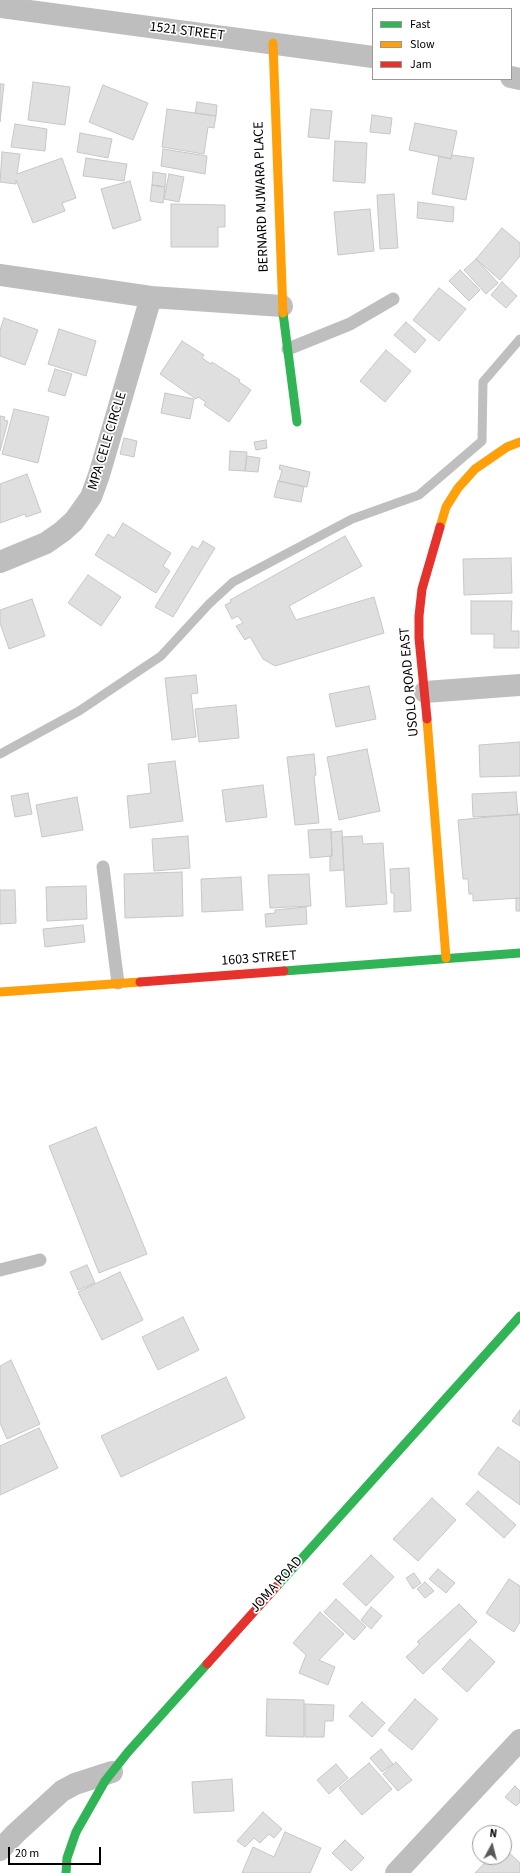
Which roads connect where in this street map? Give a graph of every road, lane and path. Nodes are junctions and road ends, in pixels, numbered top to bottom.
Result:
1 (0, 7) edge
2 (273, 43) junction
3 (372, 57) edge
4 (0, 275) edge
5 (151, 298) junction
6 (393, 299) dead end
7 (282, 306) junction
8 (288, 349) junction
9 (297, 422) dead end
10 (520, 442) edge
11 (0, 562) edge
12 (520, 686) edge
13 (426, 692) junction
14 (104, 868) dead end
15 (520, 954) edge
16 (446, 958) junction
17 (118, 983) junction
18 (0, 992) edge
19 (40, 1260) dead end
20 (0, 1270) edge
21 (520, 1316) edge
22 (520, 1740) edge
23 (112, 1772) junction
24 (0, 1850) edge
25 (66, 1873) edge
26 (396, 1873) edge

1 - 2 street, 1521 STREET
2 - 3 street, 1521 STREET
2 - 7 street, BERNARD MJWARA PLACE
4 - 5 street
5 - 7 street
5 - 11 street, MPA CELE CIRCLE
6 - 8 lane
7 - 8 street, BERNARD MJWARA PLACE
8 - 9 street, BERNARD MJWARA PLACE
10 - 13 street, USOLO ROAD EAST
12 - 13 street
13 - 16 street, USOLO ROAD EAST
14 - 17 lane
15 - 16 street, 1603 STREET
16 - 17 street, 1603 STREET
17 - 18 street, 1603 STREET
19 - 20 lane
21 - 23 street, JOMA ROAD
22 - 26 street
23 - 24 street
23 - 25 street, JOMA ROAD

